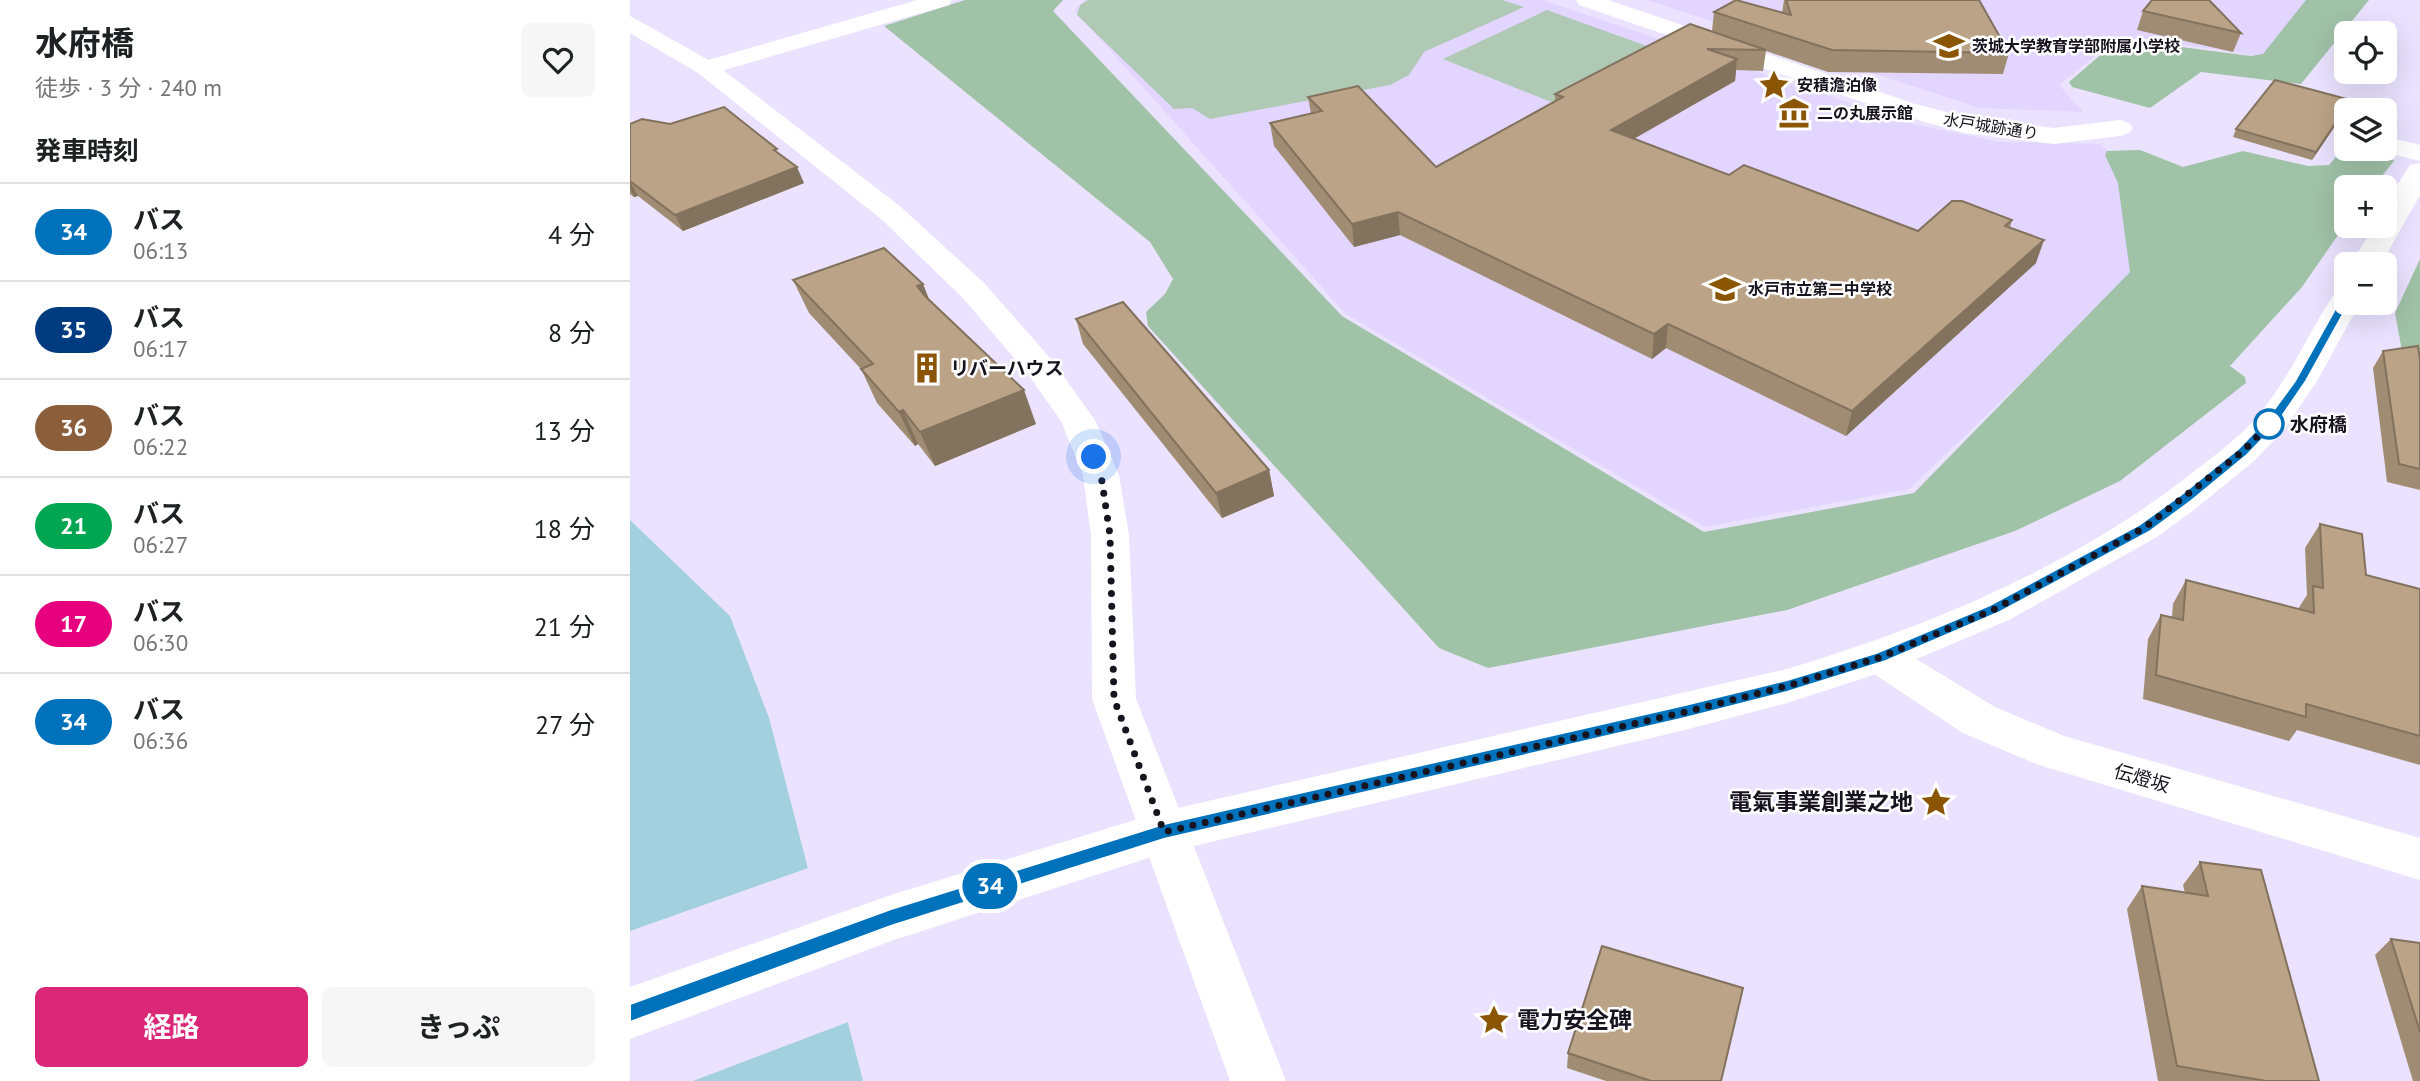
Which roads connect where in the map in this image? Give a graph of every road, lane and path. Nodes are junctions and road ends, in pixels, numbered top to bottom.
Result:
1 (941, 0) edge
2 (1587, 0) edge
3 (630, 23) edge
4 (706, 68) junction
5 (2120, 128) dead end
6 (2397, 147) edge
7 (2420, 153) edge
8 (2420, 171) edge
9 (2373, 252) edge
10 (2337, 315) edge
11 (1881, 657) junction
12 (1164, 832) junction
13 (2420, 859) edge
14 (630, 1013) edge
15 (1258, 1081) edge

1 - 4 street
2 - 5 street, 水戸城跡通り
3 - 4 street
4 - 12 street
6 - 7 street
8 - 9 street
10 - 11 street
11 - 12 street
11 - 13 street, 伝燈坂
12 - 14 street
12 - 15 street

